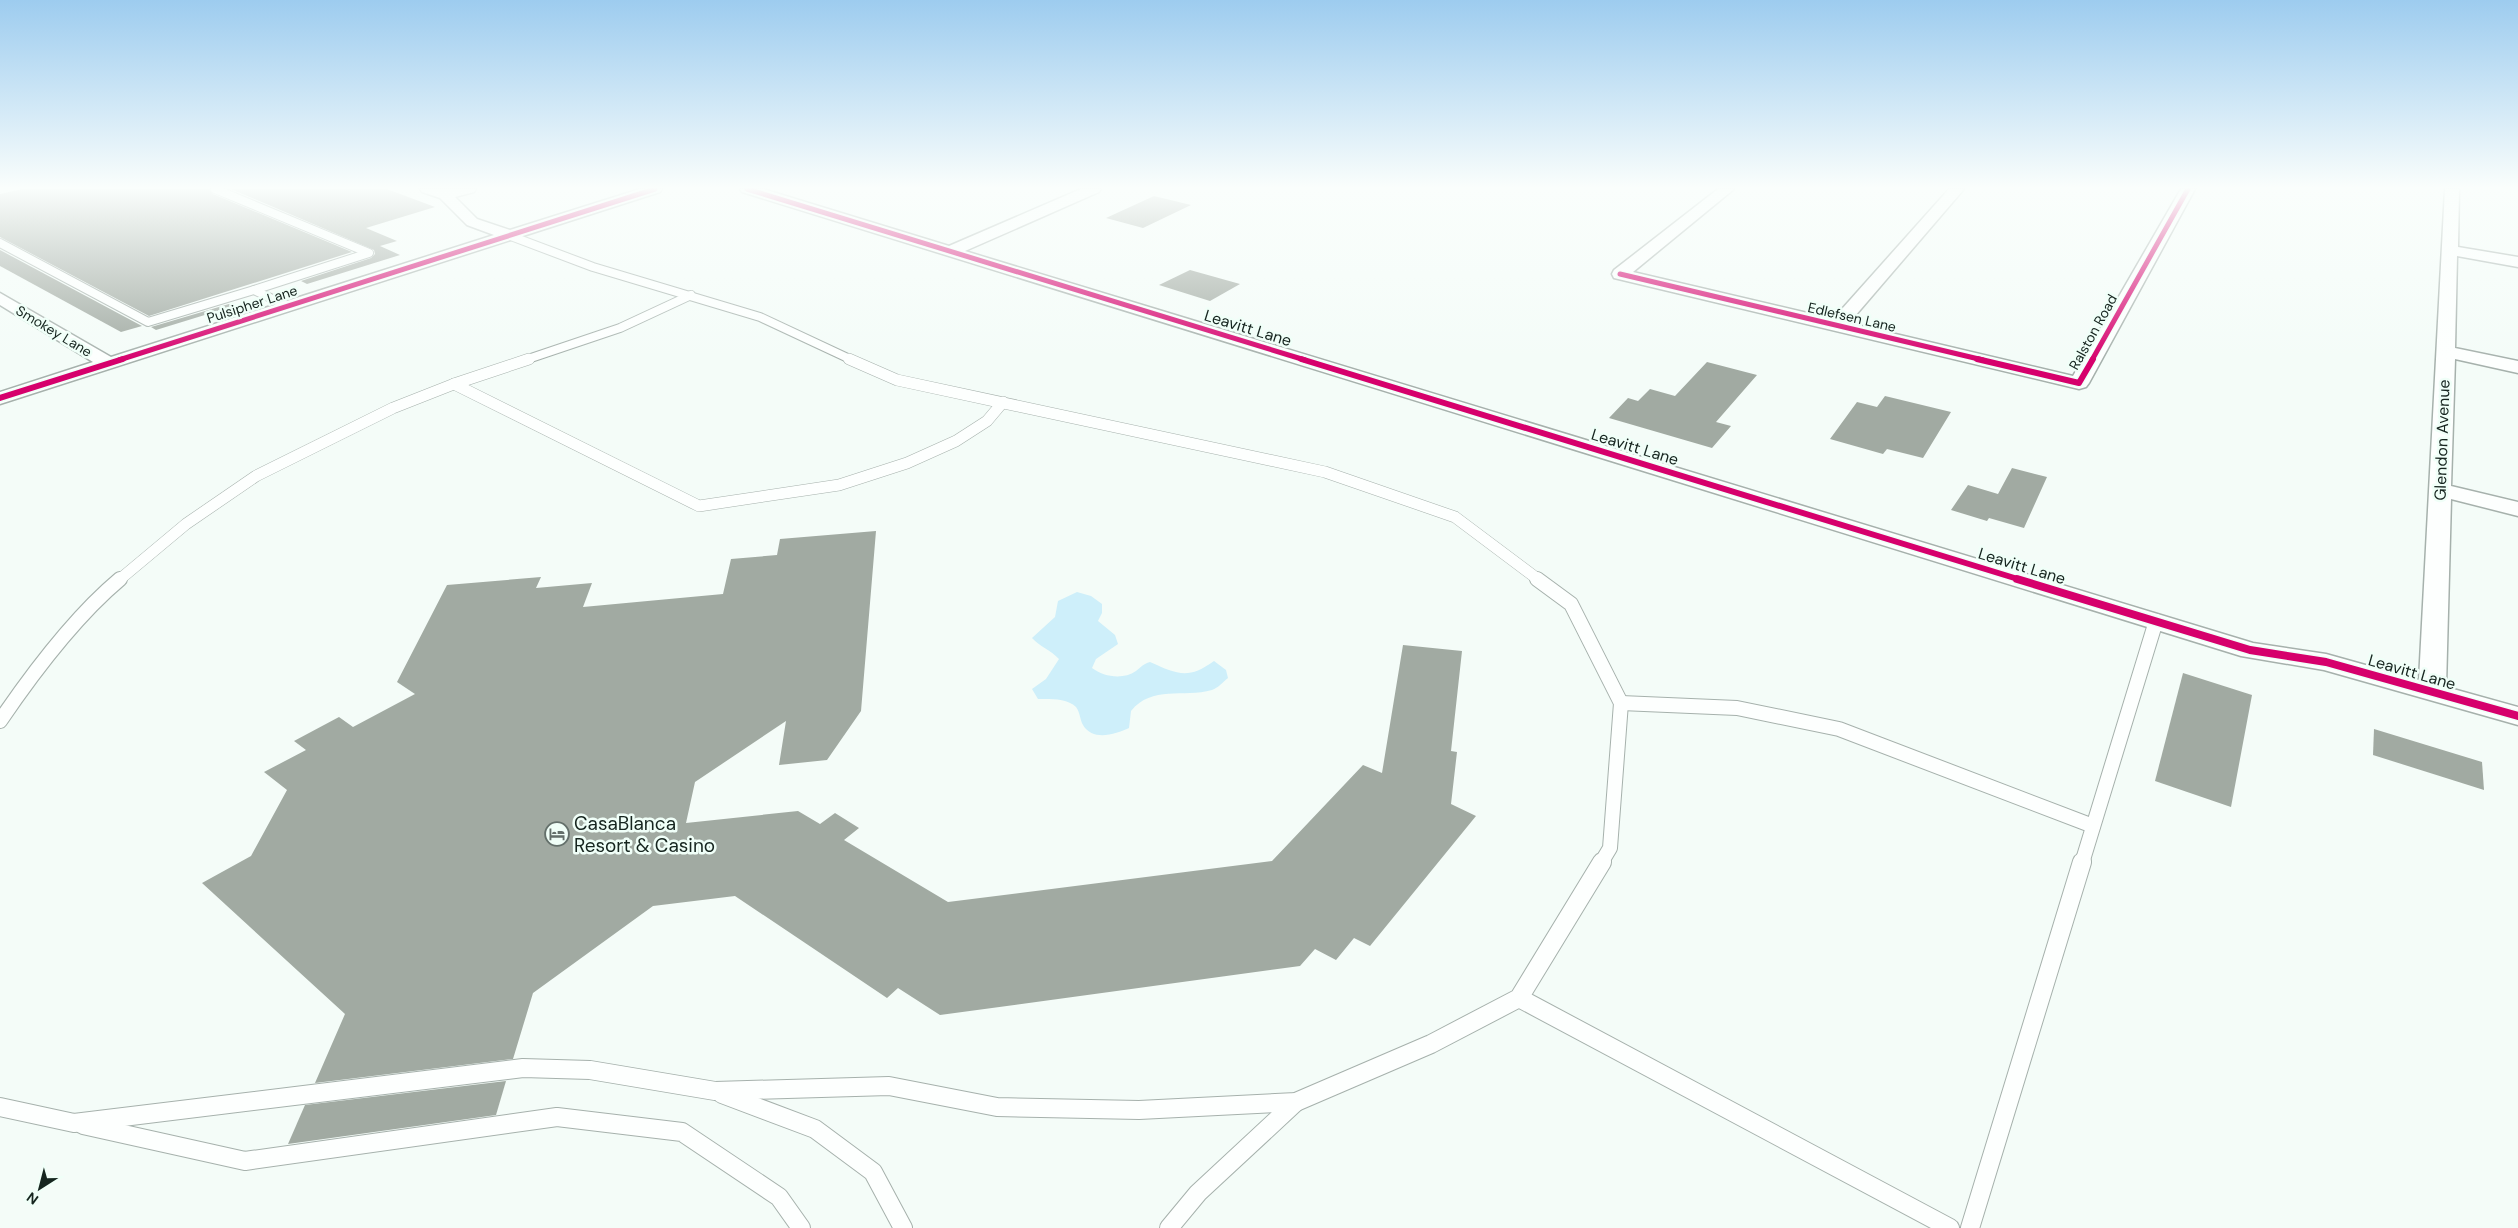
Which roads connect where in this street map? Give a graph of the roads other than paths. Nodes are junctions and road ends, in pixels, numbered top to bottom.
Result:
1 (6, 246) edge
2 (353, 246) edge
3 (473, 246) edge
4 (538, 246) edge
5 (935, 246) edge
6 (961, 246) edge
7 (1655, 246) edge
8 (1907, 246) edge
9 (2156, 246) edge
10 (2450, 246) edge
11 (2450, 250) junction
12 (950, 251) junction
13 (2518, 262) edge
14 (254, 290) junction
15 (691, 295) junction
16 (0, 298) edge
17 (287, 306) junction
18 (1837, 326) junction
19 (2446, 352) junction
20 (108, 363) junction
21 (2518, 367) edge
22 (2079, 383) joint
23 (454, 384) junction
24 (0, 398) edge
25 (1003, 402) junction
26 (2440, 490) junction
27 (2518, 509) edge
28 (2156, 621) junction
29 (2432, 692) junction
30 (1621, 703) junction
31 (2518, 716) edge
32 (1, 719) edge
33 (2093, 826) junction
34 (1519, 998) junction
35 (715, 1091) junction
36 (1296, 1102) junction
37 (0, 1107) edge
38 (74, 1123) junction
39 (801, 1228) edge
40 (903, 1228) edge
41 (1169, 1228) edge
42 (1950, 1228) edge
43 (1970, 1228) edge

1 - 14 lane
2 - 14 lane
3 - 17 street, Pulsipher Lane
4 - 15 lane
5 - 12 street, Leavitt Lane
6 - 12 street
7 - 18 street, Edlefsen Lane
8 - 18 street
9 - 22 street, Ralston Road
10 - 11 street, Glendon Avenue
11 - 13 street
11 - 19 street, Glendon Avenue
12 - 28 street, Leavitt Lane
14 - 17 lane
15 - 23 lane
15 - 25 lane
16 - 20 street, Smokey Lane
17 - 20 street, Pulsipher Lane
18 - 22 street, Edlefsen Lane
19 - 21 street
19 - 26 street, Glendon Avenue
20 - 24 street, Pulsipher Lane
23 - 25 lane
23 - 32 lane
25 - 30 lane
26 - 27 street
26 - 29 street, Glendon Avenue
28 - 29 street, Leavitt Lane
28 - 33 lane
29 - 31 street, Leavitt Lane
30 - 33 lane
30 - 34 lane
33 - 43 lane
34 - 36 lane
34 - 42 lane
35 - 36 lane
35 - 38 lane
35 - 40 lane
36 - 41 lane
37 - 38 lane
38 - 39 lane

